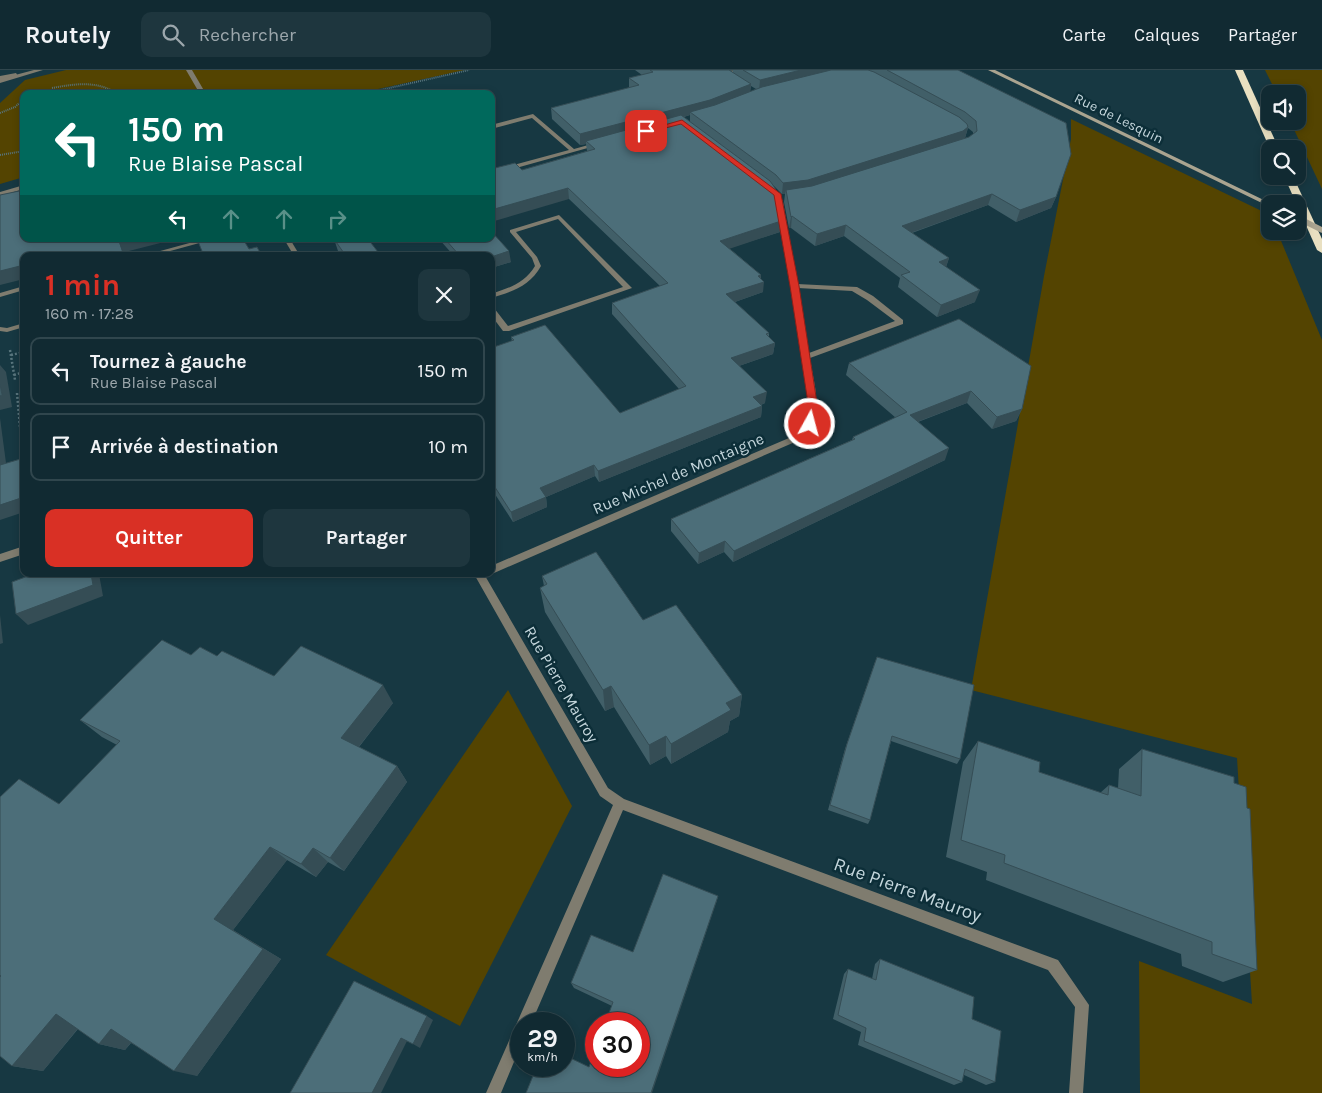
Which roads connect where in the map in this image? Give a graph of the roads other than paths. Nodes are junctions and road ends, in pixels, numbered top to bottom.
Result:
1 (40, 70) edge
2 (189, 70) edge
3 (710, 70) edge
4 (737, 70) edge
5 (990, 70) edge
6 (1239, 70) edge
7 (724, 74) junction
8 (731, 78) edge
9 (0, 80) edge
10 (201, 90) edge
11 (495, 126) edge
12 (1271, 140) edge
13 (609, 141) edge
14 (573, 151) junction
15 (495, 173) edge
16 (757, 178) edge
17 (1292, 185) edge
18 (20, 188) edge
19 (0, 194) edge
20 (1261, 200) edge
21 (1306, 222) edge
22 (1322, 230) edge
23 (199, 242) edge
24 (1322, 250) edge
25 (161, 252) edge
26 (794, 286) junction
27 (20, 289) edge
28 (0, 295) edge
29 (495, 295) edge
30 (495, 315) edge
31 (20, 326) edge
32 (4, 329) edge
33 (806, 357) junction
34 (20, 551) edge
35 (0, 558) edge
36 (495, 568) edge
37 (485, 577) edge
38 (620, 803) junction
39 (529, 1012) edge
40 (510, 1054) edge
41 (493, 1093) edge
42 (1076, 1093) edge

1 - 9 street
2 - 10 street
3 - 7 street
4 - 7 street
5 - 20 street, Rue de Lesquin
6 - 12 highway
7 - 8 street
11 - 14 street
13 - 14 street
14 - 15 street
16 - 26 street, Rue Michel de Montaigne
17 - 24 highway
18 - 19 street
21 - 22 street, bridge
23 - 25 street
26 - 33 street, Rue Michel de Montaigne
26 - 33 street
27 - 28 street
29 - 30 street
31 - 32 street
33 - 36 street, Rue Michel de Montaigne
34 - 35 street
37 - 38 street, Rue Pierre Mauroy
38 - 39 street
38 - 42 street, Rue Pierre Mauroy
40 - 41 street

